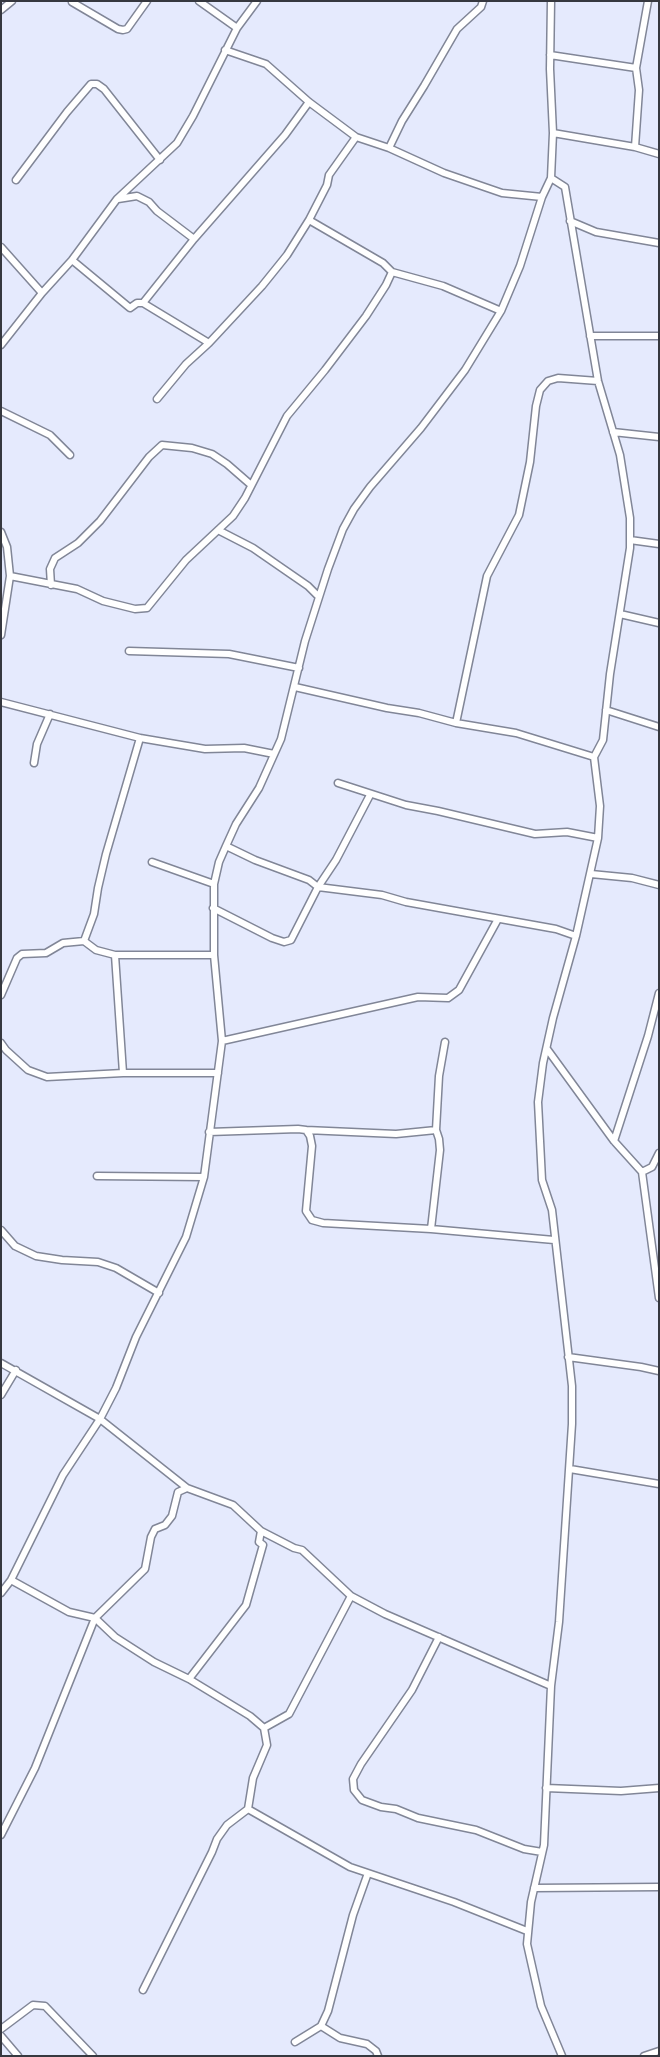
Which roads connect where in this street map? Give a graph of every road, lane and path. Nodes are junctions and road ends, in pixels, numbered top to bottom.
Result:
1 (12, 1) edge
2 (147, 1) edge
3 (199, 1) edge
4 (257, 1) edge
5 (483, 1) edge
6 (552, 1) edge
7 (648, 1) edge
8 (72, 2) edge
9 (1, 10) edge
10 (237, 28) junction
11 (225, 50) junction
12 (550, 55) junction
13 (636, 68) junction
14 (309, 102) junction
15 (553, 133) junction
16 (356, 137) junction
17 (635, 147) junction
18 (389, 148) junction
19 (659, 154) edge
20 (160, 160) junction
21 (551, 178) junction
22 (16, 180) dead end
23 (542, 197) junction
24 (116, 199) junction
25 (309, 220) junction
26 (570, 221) junction
27 (194, 239) junction
28 (659, 243) edge
29 (1, 247) edge
30 (72, 260) junction
31 (392, 272) junction
32 (42, 293) junction
33 (143, 303) junction
34 (501, 311) junction
35 (590, 336) junction
36 (659, 336) edge
37 (209, 343) junction
38 (1, 345) edge
39 (598, 381) junction
40 (157, 399) dead end
41 (1, 411) edge
42 (613, 432) junction
43 (659, 437) edge
44 (70, 455) dead end
45 (250, 484) junction
46 (218, 530) junction
47 (1, 532) edge
48 (630, 540) junction
49 (659, 544) edge
50 (10, 576) junction
51 (51, 585) junction
52 (319, 597) junction
53 (620, 614) junction
54 (659, 623) edge
55 (1, 635) edge
56 (128, 651) dead end
57 (299, 668) junction
58 (295, 687) junction
59 (1, 702) edge
60 (606, 710) junction
61 (50, 714) junction
62 (456, 723) junction
63 (659, 727) edge
64 (140, 738) junction
65 (274, 754) junction
66 (594, 757) junction
67 (34, 763) dead end
68 (338, 784) dead end
69 (370, 795) junction
70 (598, 838) junction
71 (226, 846) junction
72 (152, 862) dead end
73 (591, 874) junction
74 (214, 884) junction
75 (659, 885) edge
76 (318, 887) junction
77 (213, 908) junction
78 (498, 919) junction
79 (576, 936) junction
80 (84, 941) junction
81 (115, 955) junction
82 (214, 955) junction
83 (659, 993) edge
84 (1, 995) edge
85 (222, 1041) junction
86 (445, 1042) dead end
87 (1, 1043) edge
88 (547, 1049) junction
89 (123, 1073) junction
90 (218, 1074) junction
91 (306, 1130) junction
92 (436, 1130) junction
93 (208, 1132) junction
94 (614, 1141) junction
95 (659, 1153) edge
96 (656, 1168) edge
97 (642, 1172) junction
98 (97, 1176) dead end
99 (204, 1176) junction
100 (1, 1230) edge
101 (431, 1230) junction
102 (554, 1240) junction
103 (159, 1293) junction
104 (659, 1298) edge
105 (568, 1356) junction
106 (1, 1363) edge
107 (16, 1370) junction
108 (659, 1372) edge
109 (1, 1395) edge
110 (100, 1419) junction
111 (570, 1469) junction
112 (659, 1484) edge
113 (187, 1488) junction
114 (261, 1531) junction
115 (10, 1580) junction
116 (1, 1593) edge
117 (351, 1596) junction
118 (95, 1618) junction
119 (439, 1637) junction
120 (189, 1679) junction
121 (551, 1686) junction
122 (264, 1728) junction
123 (546, 1788) junction
124 (659, 1788) edge
125 (248, 1809) junction
126 (1, 1835) edge
127 (542, 1852) junction
128 (368, 1873) junction
129 (659, 1887) edge
130 (534, 1888) junction
131 (527, 1931) junction
132 (143, 1990) dead end
133 (321, 2026) junction
134 (1, 2029) edge
135 (1, 2036) edge
136 (295, 2042) dead end
137 (659, 2051) edge
138 (18, 2056) edge
139 (93, 2056) edge
140 (378, 2056) edge
141 (562, 2056) edge
142 (644, 2056) edge

1 - 9 street
2 - 8 street
3 - 10 street
4 - 10 street
5 - 18 street
6 - 12 street
7 - 13 street
10 - 11 street
11 - 14 street
11 - 20 street
12 - 13 street
12 - 15 street
13 - 17 street
14 - 16 street
14 - 27 street
15 - 17 street
15 - 21 street
16 - 18 street
16 - 25 street
17 - 19 street
18 - 23 street
20 - 22 street
20 - 24 street
21 - 23 street
21 - 26 street
23 - 34 street
24 - 27 street
24 - 30 street
25 - 31 street
25 - 37 street
26 - 28 street
26 - 35 street
27 - 33 street
29 - 32 street
30 - 32 street
30 - 33 street
31 - 34 street
31 - 45 street
32 - 38 street
33 - 37 street
34 - 52 street
35 - 36 street
35 - 39 street
37 - 40 street
39 - 42 street
39 - 62 street
41 - 44 street
42 - 43 street
42 - 48 street
45 - 46 street
45 - 51 street
46 - 51 street
46 - 52 street
47 - 50 street
48 - 49 street
48 - 53 street
50 - 51 street
50 - 55 street
52 - 57 street
53 - 54 street
53 - 60 street
56 - 57 street
57 - 58 street
58 - 62 street
58 - 65 street
59 - 61 street
60 - 63 street
60 - 66 street
61 - 64 street
61 - 67 street
62 - 66 street
64 - 65 street
64 - 80 street
65 - 71 street
66 - 70 street
68 - 69 street
69 - 70 street
69 - 76 street
70 - 73 street
71 - 74 street
71 - 76 street
72 - 74 street
73 - 75 street
73 - 79 street
74 - 77 street
76 - 77 street
76 - 78 street
77 - 82 street
78 - 79 street
78 - 85 street
79 - 88 street
80 - 81 street
80 - 84 street
81 - 82 street
81 - 89 street
82 - 85 street
83 - 94 street
85 - 90 street
86 - 92 street
87 - 89 street
88 - 94 street
88 - 102 street
89 - 90 street
90 - 93 street
91 - 92 street
91 - 93 street
91 - 101 street
92 - 101 street
93 - 99 street
94 - 97 street
95 - 96 street
96 - 97 street
97 - 104 street
98 - 99 street
99 - 103 street
100 - 103 street
101 - 102 street
102 - 105 street
103 - 110 street
105 - 108 street
105 - 111 street
106 - 107 street
107 - 109 street
107 - 110 street
110 - 113 street
110 - 115 street
111 - 112 street
111 - 121 street
113 - 114 street
113 - 118 street
114 - 117 street
114 - 120 street
115 - 116 street
115 - 118 street
117 - 119 street
117 - 122 street
118 - 120 street
118 - 126 street
119 - 121 street
119 - 127 street
120 - 122 street
121 - 123 street
122 - 125 street
123 - 124 street
123 - 127 street
125 - 128 street
125 - 132 street
127 - 130 street
128 - 131 street
128 - 133 street
129 - 130 street
130 - 131 street
131 - 141 street
133 - 136 street
133 - 140 street
134 - 139 street
135 - 138 street
137 - 142 street

